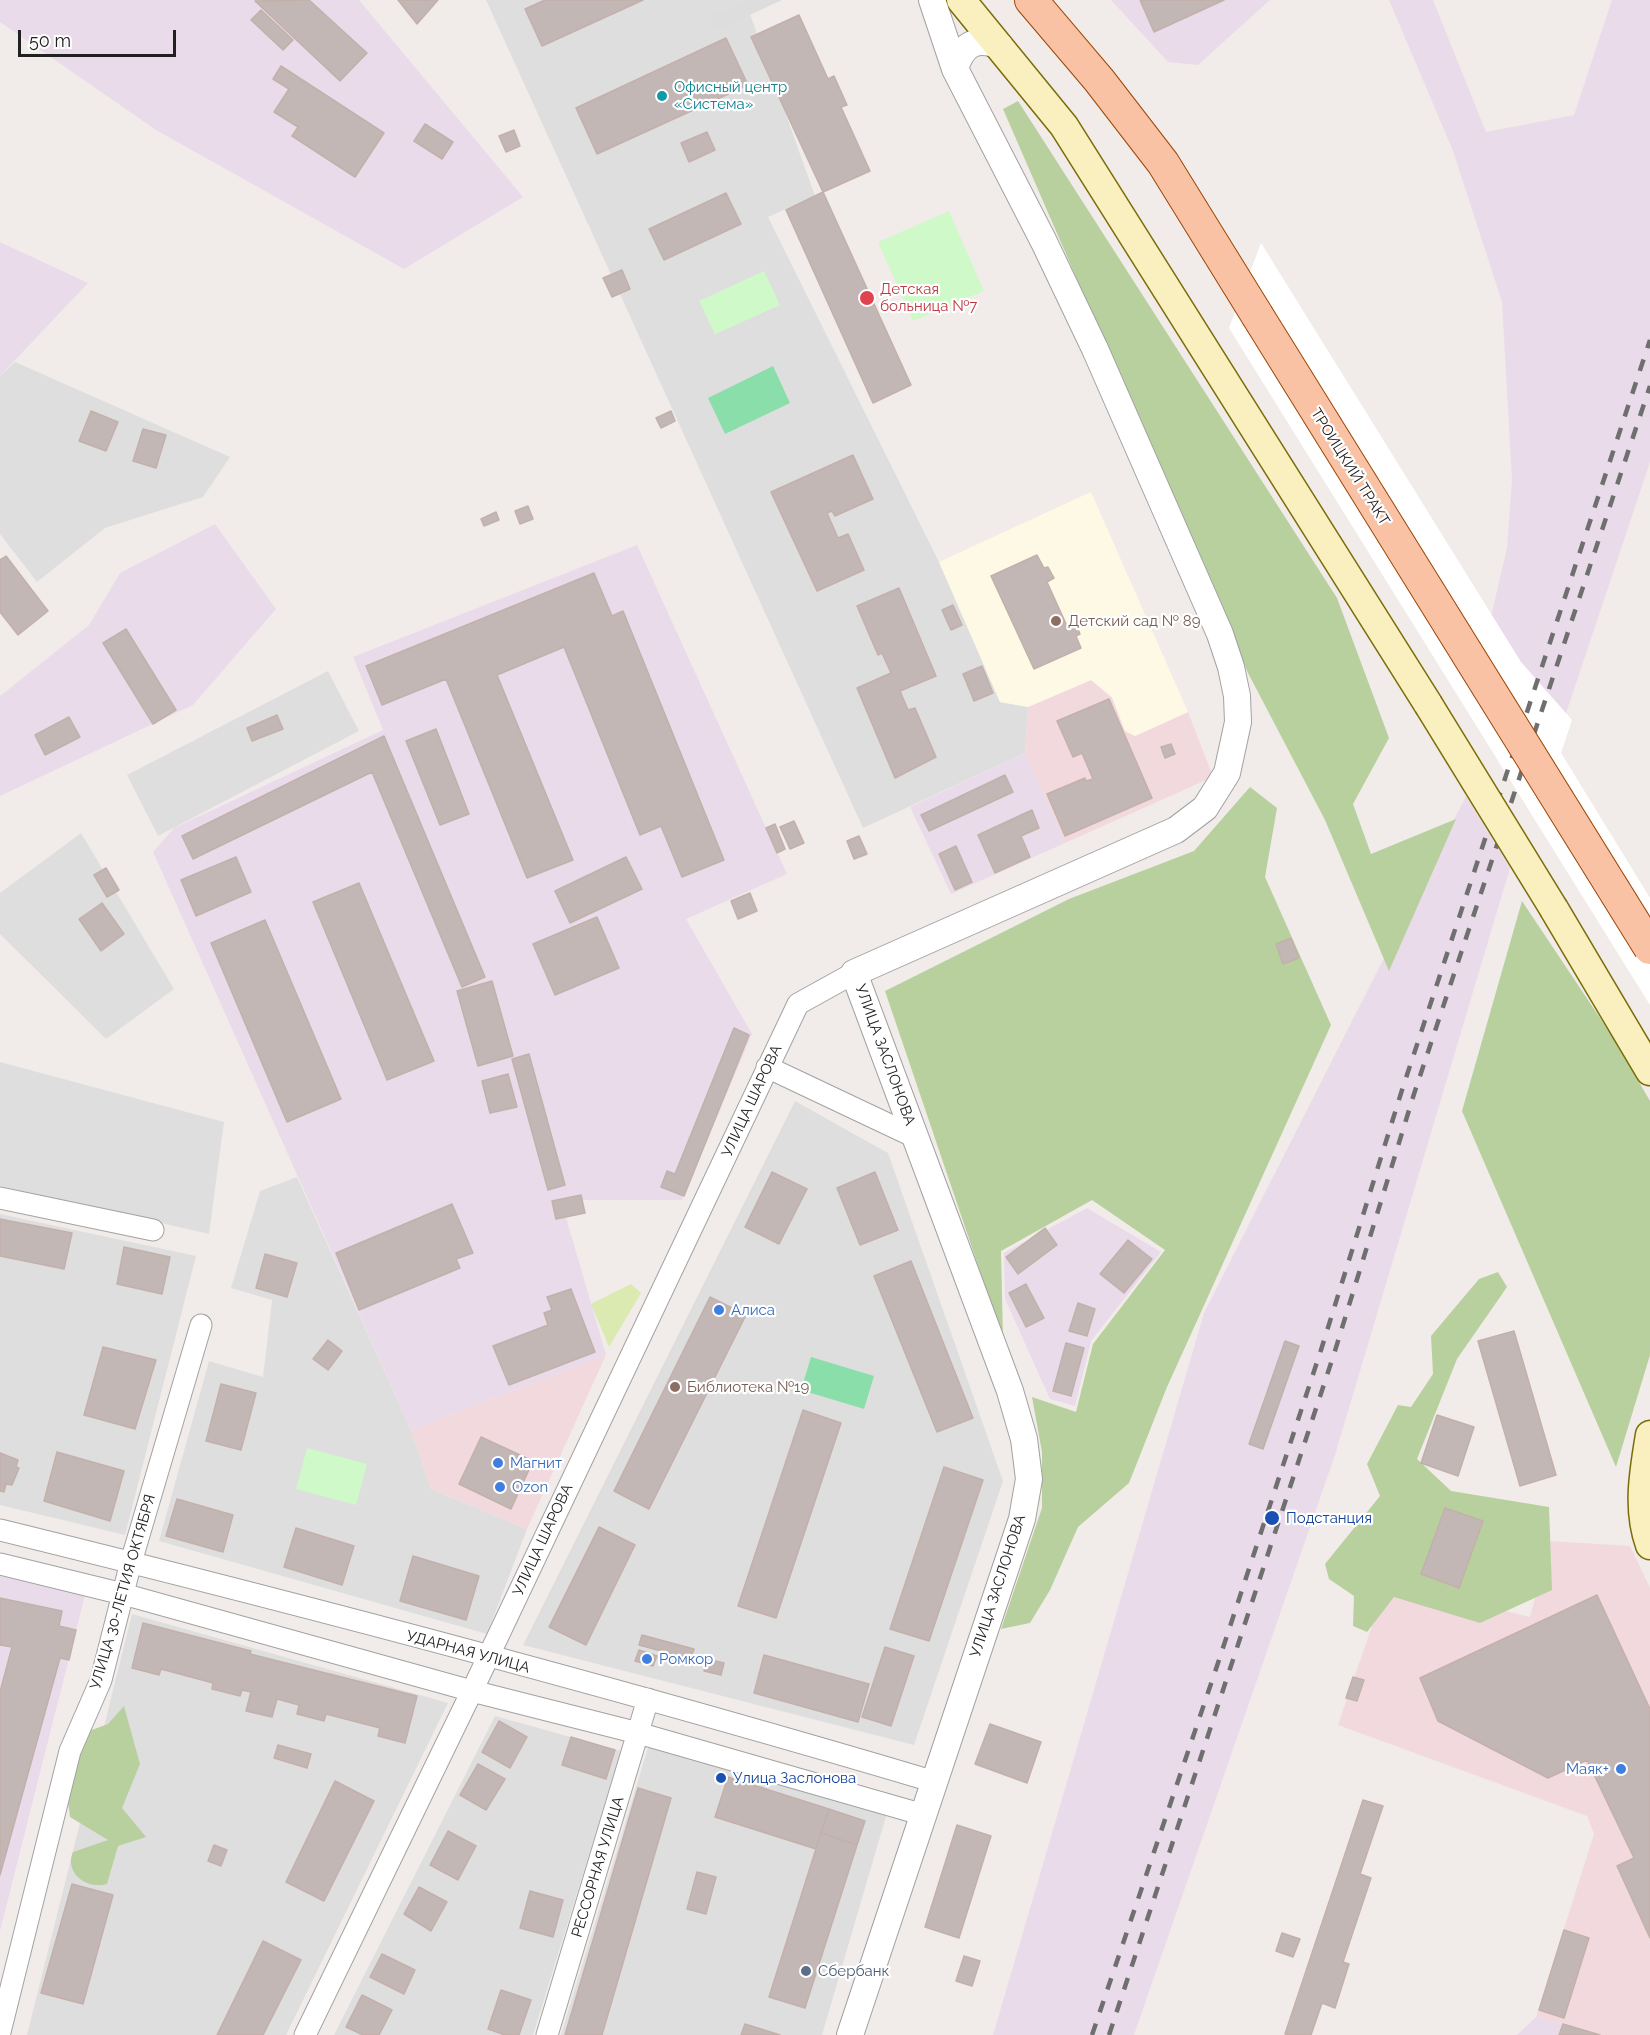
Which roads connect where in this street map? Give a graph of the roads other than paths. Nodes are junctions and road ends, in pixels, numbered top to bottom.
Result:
1 (932, 0) edge
2 (961, 0) edge
3 (1031, 0) edge
4 (1000, 46) junction
5 (955, 69) junction
6 (1650, 948) edge
7 (854, 973) junction
8 (767, 1067) junction
9 (1650, 1071) edge
10 (915, 1137) junction
11 (0, 1198) edge
12 (153, 1230) dead end
13 (201, 1325) dead end
14 (1650, 1435) edge
15 (0, 1530) edge
16 (1650, 1545) edge
17 (131, 1562) junction
18 (0, 1564) edge
19 (123, 1594) junction
20 (488, 1658) junction
21 (472, 1691) junction
22 (648, 1698) junction
23 (638, 1733) junction
24 (935, 1782) junction
25 (924, 1815) junction
26 (0, 2032) edge
27 (305, 2035) edge
28 (547, 2035) edge
29 (849, 2035) edge

1 - 5 street
2 - 4 main road
3 - 6 main road, ТРОИЦКИЙ ТРАКТ, bridge
4 - 5 street
4 - 9 main road, bridge
5 - 7 street
7 - 8 street, УЛИЦА ШАРОВА
7 - 10 street, УЛИЦА ЗАСЛОНОВА
8 - 10 street, УЛИЦА ЗАСЛОНОВА
8 - 20 street, УЛИЦА ШАРОВА
10 - 24 street, УЛИЦА ЗАСЛОНОВА
11 - 12 street
13 - 17 street, УЛИЦА 30-ЛЕТИЯ ОКТЯБРЯ
14 - 16 main road
15 - 17 street, УДАРНАЯ УЛИЦА
17 - 19 street, УЛИЦА 30-ЛЕТИЯ ОКТЯБРЯ
17 - 20 street, УДАРНАЯ УЛИЦА
18 - 19 street
19 - 21 street
19 - 26 street, УЛИЦА 30-ЛЕТИЯ ОКТЯБРЯ
20 - 21 street, УЛИЦА ШАРОВА
20 - 22 street, УДАРНАЯ УЛИЦА
21 - 23 street
21 - 27 street, УЛИЦА ШАРОВА
22 - 23 street, РЕССОРНАЯ УЛИЦА
22 - 24 street, УДАРНАЯ УЛИЦА
23 - 25 street
23 - 28 street, РЕССОРНАЯ УЛИЦА
24 - 25 street, УЛИЦА ЗАСЛОНОВА
25 - 29 street, УЛИЦА ЗАСЛОНОВА

